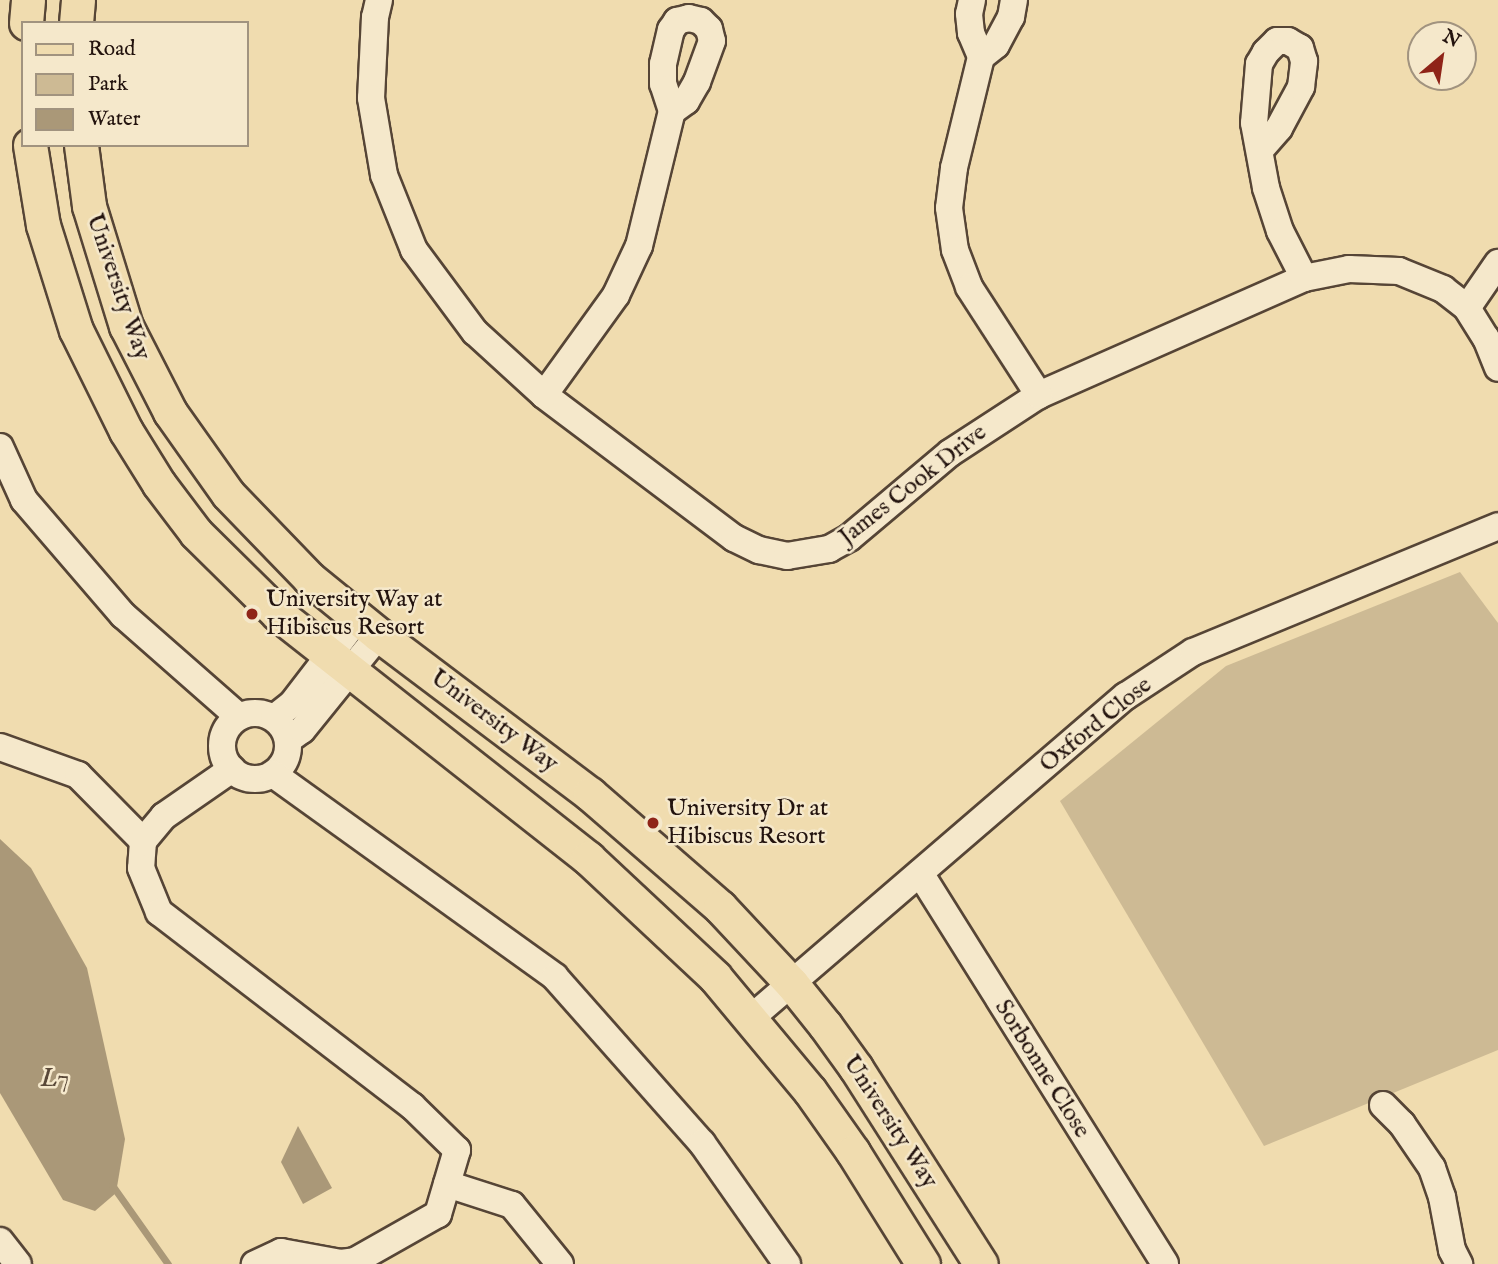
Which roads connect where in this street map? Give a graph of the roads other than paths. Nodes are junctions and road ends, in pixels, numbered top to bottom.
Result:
1 (28, 0) edge
2 (78, 0) edge
3 (379, 0) edge
4 (972, 0) edge
5 (1014, 0) edge
6 (26, 21) edge
7 (76, 21) edge
8 (981, 57) junction
9 (672, 111) dead end
10 (30, 147) edge
11 (81, 147) edge
12 (1260, 150) dead end
13 (1498, 263) edge
14 (1304, 278) junction
15 (1467, 308) junction
16 (1498, 368) edge
17 (544, 395) junction
18 (1039, 395) junction
19 (0, 447) edge
20 (1498, 526) edge
21 (369, 627) junction
22 (340, 664) junction
23 (239, 717) junction
24 (281, 729) junction
25 (0, 747) edge
26 (232, 769) junction
27 (273, 774) junction
28 (143, 841) junction
29 (920, 873) junction
30 (792, 984) junction
31 (751, 1018) junction
32 (1383, 1105) dead end
33 (447, 1184) junction
34 (0, 1241) edge
35 (356, 1263) edge
36 (785, 1263) edge
37 (18, 1264) edge
38 (255, 1264) edge
39 (560, 1264) edge
40 (923, 1264) edge
41 (981, 1264) edge
42 (1165, 1264) edge
43 (1459, 1264) edge

1 - 6 main road
2 - 7 main road
3 - 17 street, James Cook Drive
4 - 8 street
5 - 8 street
8 - 18 street
9 - 17 street
10 - 22 main road, University Way
11 - 21 main road, University Way
12 - 14 street
13 - 15 street
14 - 15 street, James Cook Drive
14 - 18 street, James Cook Drive
15 - 16 street, James Cook Drive
17 - 18 street, James Cook Drive
19 - 23 street
20 - 29 street, Oxford Close
21 - 22 street
21 - 30 main road, University Way
22 - 24 street
22 - 31 main road, University Way
23 - 24 street
23 - 26 street
24 - 27 street
25 - 28 street
26 - 27 street
26 - 28 street
27 - 36 street
28 - 33 street
29 - 30 street, Oxford Close
29 - 42 street, Sorbonne Close
30 - 31 street, Oxford Close
30 - 41 main road, University Way
31 - 40 main road, University Way
32 - 43 street
33 - 35 street
33 - 39 street
34 - 37 street
35 - 38 street

